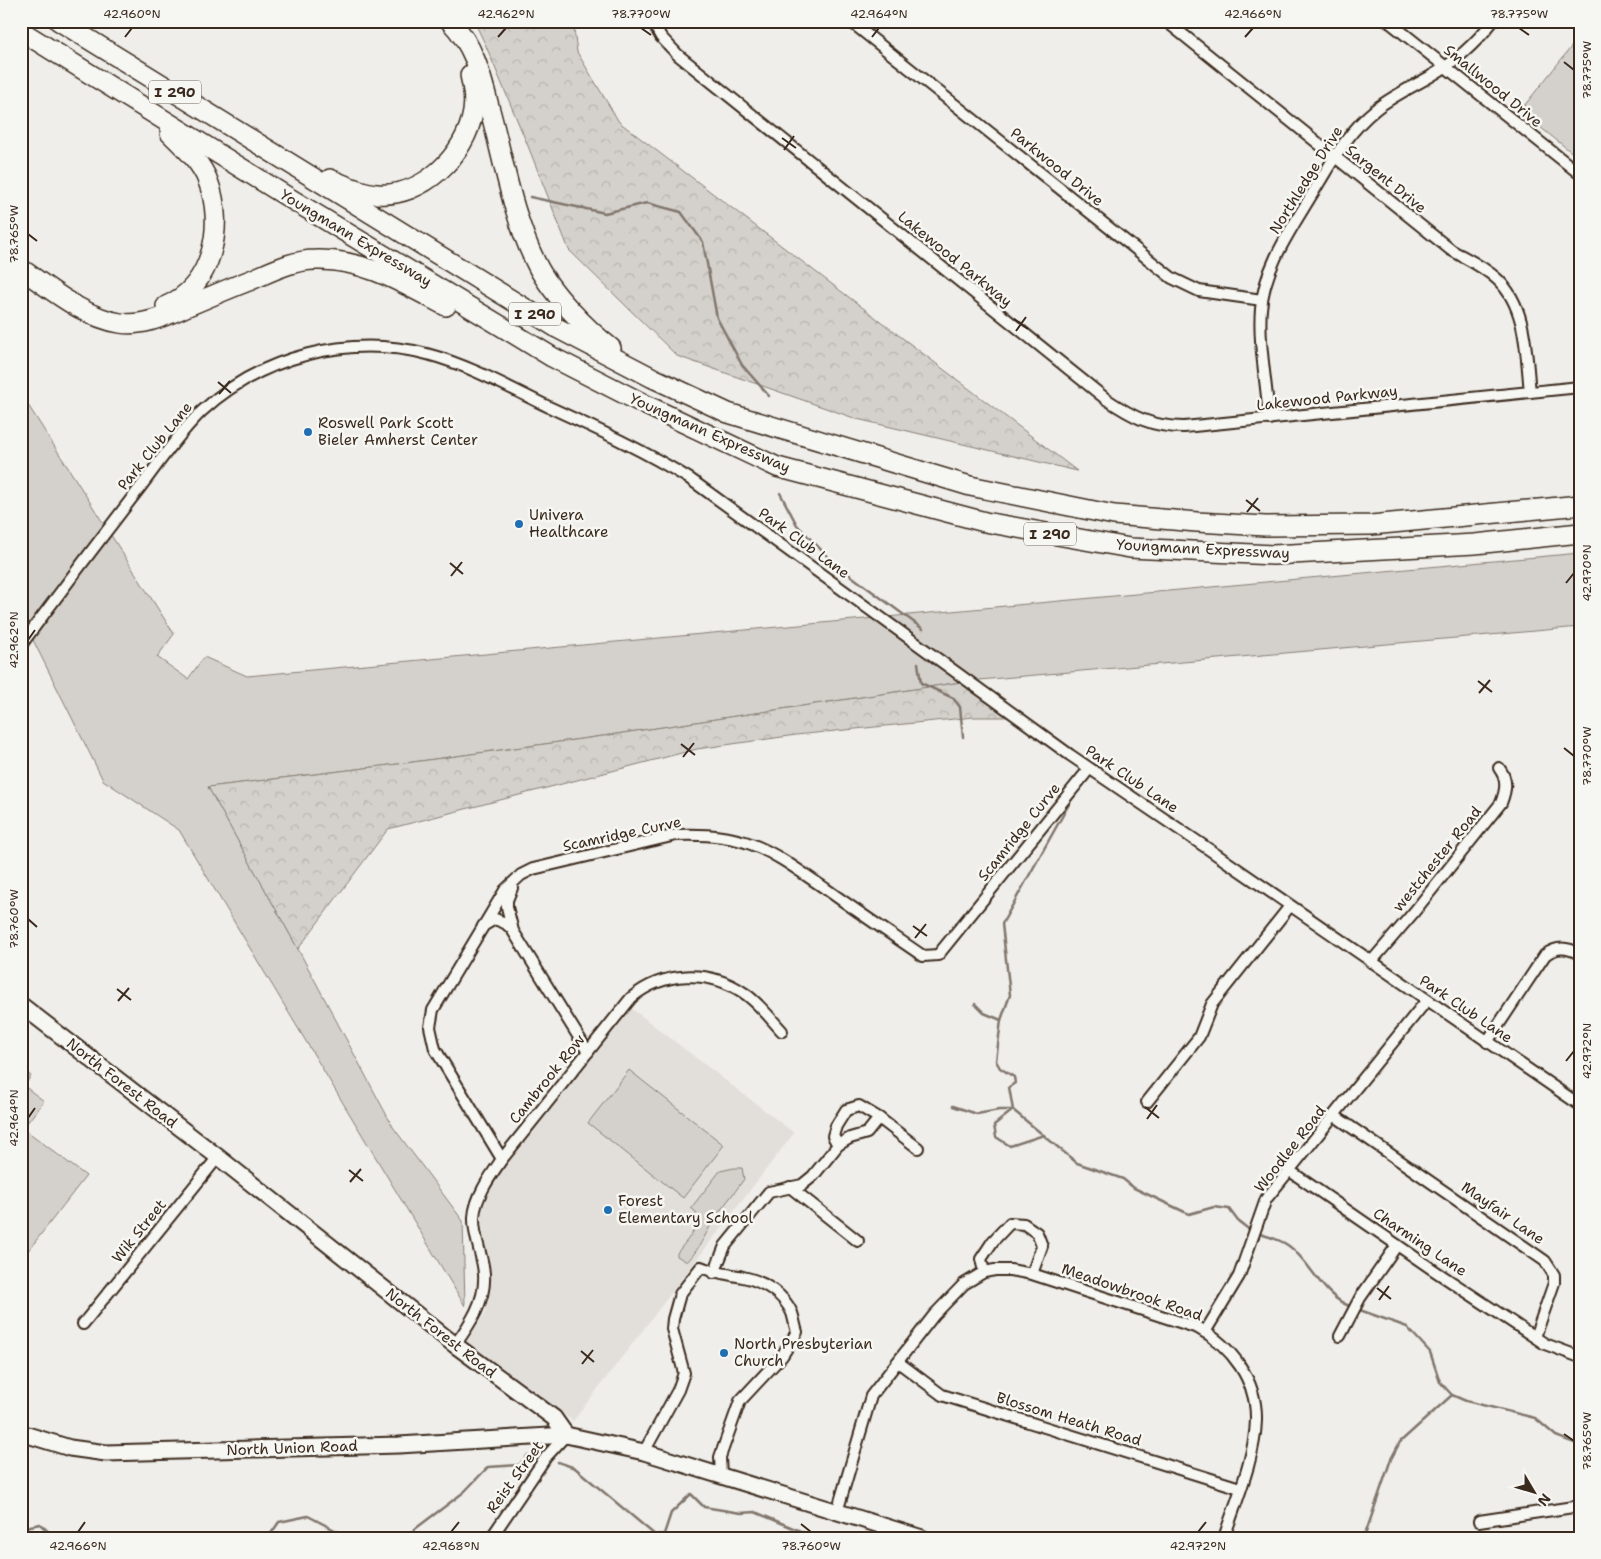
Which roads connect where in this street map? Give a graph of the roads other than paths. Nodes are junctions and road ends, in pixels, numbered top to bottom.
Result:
1 (59, 21) edge
2 (437, 21) edge
3 (450, 21) edge
4 (652, 21) edge
5 (850, 21) edge
6 (1166, 21) edge
7 (1388, 21) edge
8 (1493, 21) edge
9 (21, 31) edge
10 (1445, 66) junction
11 (144, 108) junction
12 (1334, 157) junction
13 (290, 164) junction
14 (1580, 174) edge
15 (21, 262) edge
16 (21, 269) edge
17 (1262, 300) junction
18 (552, 356) junction
19 (653, 378) junction
20 (1580, 387) edge
21 (1530, 392) junction
22 (1269, 419) junction
23 (1580, 504) edge
24 (1580, 533) edge
25 (21, 645) edge
26 (1499, 768) dead end
27 (1089, 769) junction
28 (521, 875) junction
29 (1290, 906) junction
30 (482, 926) junction
31 (513, 931) junction
32 (1580, 954) edge
33 (1371, 962) junction
34 (1427, 1000) junction
35 (21, 1005) edge
36 (782, 1032) dead end
37 (1487, 1042) junction
38 (588, 1052) junction
39 (1147, 1102) dead end
40 (1580, 1105) edge
41 (1334, 1116) junction
42 (879, 1118) junction
43 (838, 1145) junction
44 (918, 1148) dead end
45 (218, 1157) junction
46 (502, 1158) junction
47 (1290, 1171) junction
48 (790, 1187) junction
49 (858, 1241) dead end
50 (1397, 1245) junction
51 (984, 1272) junction
52 (714, 1273) junction
53 (1032, 1274) junction
54 (83, 1324) dead end
55 (1205, 1332) junction
56 (1340, 1336) dead end
57 (1534, 1337) junction
58 (455, 1345) junction
59 (1580, 1356) edge
60 (898, 1362) junction
61 (21, 1433) edge
62 (566, 1436) junction
63 (644, 1452) junction
64 (721, 1476) junction
65 (1240, 1488) junction
66 (1580, 1506) edge
67 (837, 1512) junction
68 (1479, 1521) dead end
69 (491, 1538) edge
70 (922, 1538) edge
71 (1224, 1538) edge

1 - 13 highway, Youngmann Expressway / I 290
2 - 13 highway
3 - 19 highway
4 - 22 street, Lakewood Parkway
5 - 17 street, Parkwood Drive
6 - 12 street, Sargent Drive
7 - 10 street, Smallwood Drive
8 - 10 street, Northledge Drive
9 - 11 highway, Youngmann Expressway / I 290
10 - 12 street, Northledge Drive
10 - 14 street, Smallwood Drive
11 - 15 highway
11 - 18 highway, Youngmann Expressway / I 290
12 - 17 street, Northledge Drive
12 - 21 street, Sargent Drive
13 - 19 highway, Youngmann Expressway / I 290
16 - 18 highway
17 - 22 street, Northledge Drive
18 - 24 highway, Youngmann Expressway / I 290
19 - 23 highway, Youngmann Expressway / I 290
20 - 21 street, Lakewood Parkway
21 - 22 street, Lakewood Parkway
25 - 27 street, Park Club Lane
26 - 33 street, westchester Road
27 - 28 street, Scamridge Curve
27 - 29 street, Park Club Lane
28 - 30 street, Scamridge Curve
28 - 31 street
29 - 33 street, Park Club Lane
29 - 39 street
30 - 31 street
30 - 46 street, Scamridge Curve
31 - 38 street
32 - 37 street
33 - 34 street, Park Club Lane
34 - 37 street, Park Club Lane
34 - 41 street, Woodlee Road
35 - 45 main road, North Forest Road
36 - 38 street, Cambrook Row
37 - 40 street, Park Club Lane
38 - 46 street, Cambrook Row
41 - 47 street, Woodlee Road
41 - 57 street, Mayfair Lane
42 - 43 street
42 - 43 street
42 - 44 street
43 - 48 street
45 - 54 street, Wik Street
45 - 58 main road, North Forest Road
46 - 58 street, Cambrook Row
47 - 50 street, Charming Lane
47 - 55 street, Woodlee Road
48 - 49 street
48 - 52 street
50 - 56 street
50 - 57 street, Charming Lane
51 - 53 street, Meadowbrook Road
51 - 53 street
51 - 60 street
52 - 63 street
52 - 64 street
53 - 55 street, Meadowbrook Road
55 - 65 street, Meadowbrook Road
57 - 59 street
58 - 62 main road, North Forest Road
60 - 65 street, Blossom Heath Road
60 - 67 street
61 - 62 main road, North Union Road
62 - 63 main road
62 - 69 street, Reist Street
63 - 64 main road
64 - 67 main road
65 - 71 street, Meadowbrook Road
66 - 68 street
67 - 70 main road

